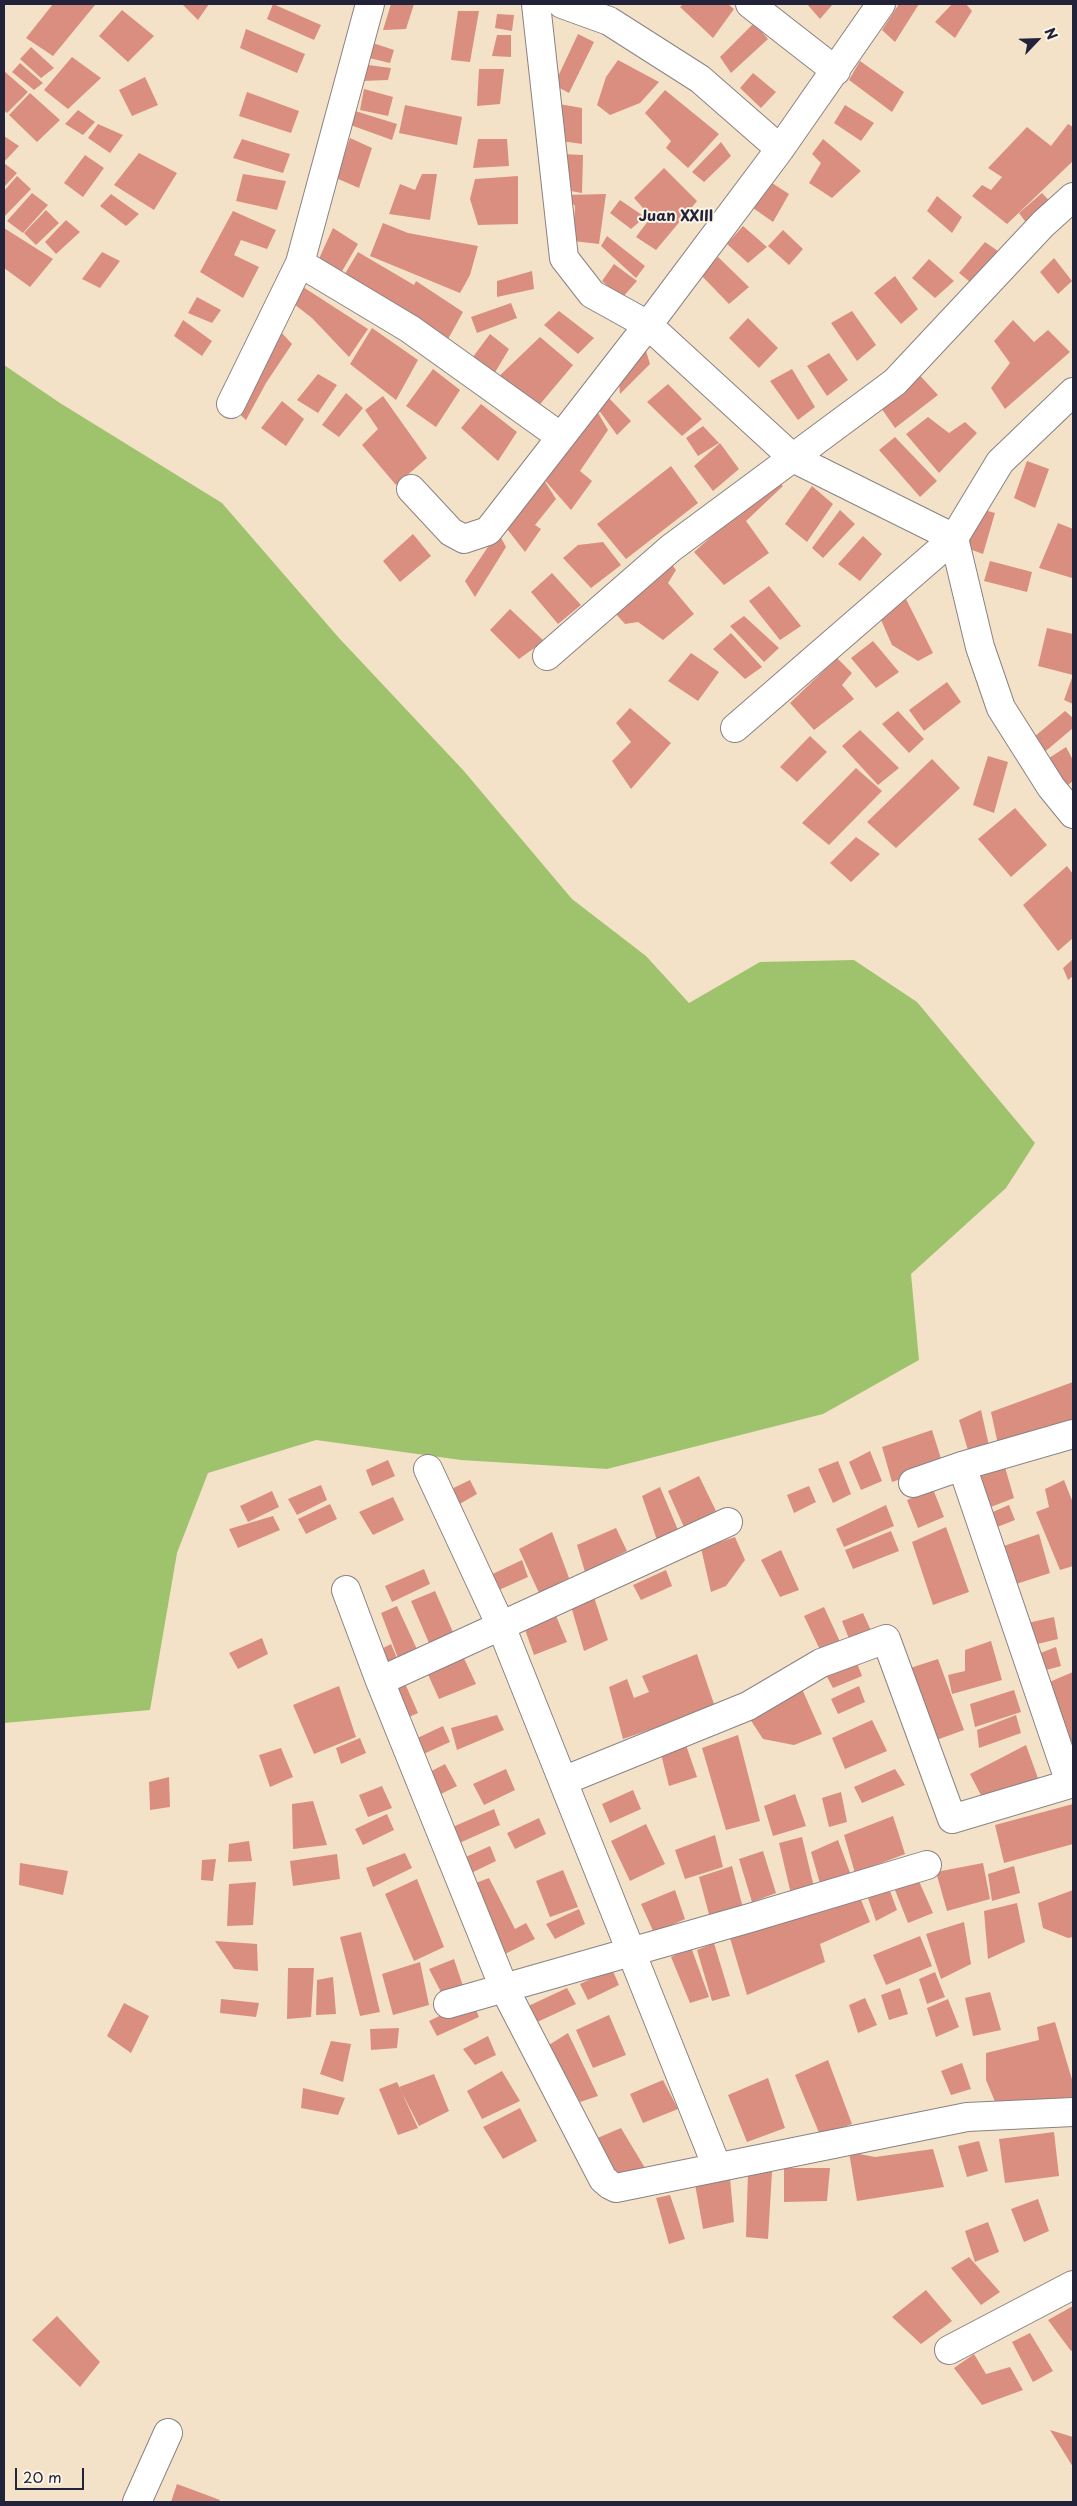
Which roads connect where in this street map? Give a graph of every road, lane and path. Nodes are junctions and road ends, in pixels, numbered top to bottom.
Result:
1 (370, 4) edge
2 (536, 4) edge
3 (562, 4) edge
4 (750, 4) edge
5 (882, 4) edge
6 (836, 71) junction
7 (780, 149) junction
8 (1073, 197) edge
9 (300, 264) junction
10 (648, 325) junction
11 (1073, 392) edge
12 (231, 404) dead end
13 (561, 437) junction
14 (793, 458) junction
15 (411, 489) dead end
16 (954, 538) junction
17 (547, 656) dead end
18 (735, 728) dead end
19 (1073, 814) edge
20 (1073, 1434) edge
21 (962, 1466) junction
22 (428, 1469) dead end
23 (913, 1483) dead end
24 (728, 1522) dead end
25 (346, 1590) dead end
26 (501, 1626) junction
27 (380, 1681) junction
28 (563, 1782) junction
29 (1072, 1783) edge
30 (928, 1865) dead end
31 (630, 1953) junction
32 (504, 1988) junction
33 (448, 2004) dead end
34 (1073, 2112) edge
35 (717, 2167) junction
36 (1073, 2285) edge
37 (949, 2350) dead end
38 (168, 2433) dead end
39 (138, 2502) edge

1 - 9 street
2 - 10 street
3 - 7 street
4 - 6 street
5 - 6 street
6 - 7 street
7 - 10 street
8 - 14 street
9 - 12 street
9 - 13 street
10 - 13 street
10 - 14 street
11 - 16 street
13 - 15 street
14 - 16 street
14 - 17 street
16 - 18 street
16 - 19 street
20 - 21 street
21 - 23 street
21 - 29 street
22 - 26 street
24 - 26 street
25 - 27 street
26 - 27 street
26 - 28 street
27 - 32 street
28 - 29 street
28 - 31 street
30 - 31 street
31 - 32 street
31 - 35 street
32 - 33 street
32 - 35 street
34 - 35 street
36 - 37 street
38 - 39 street

